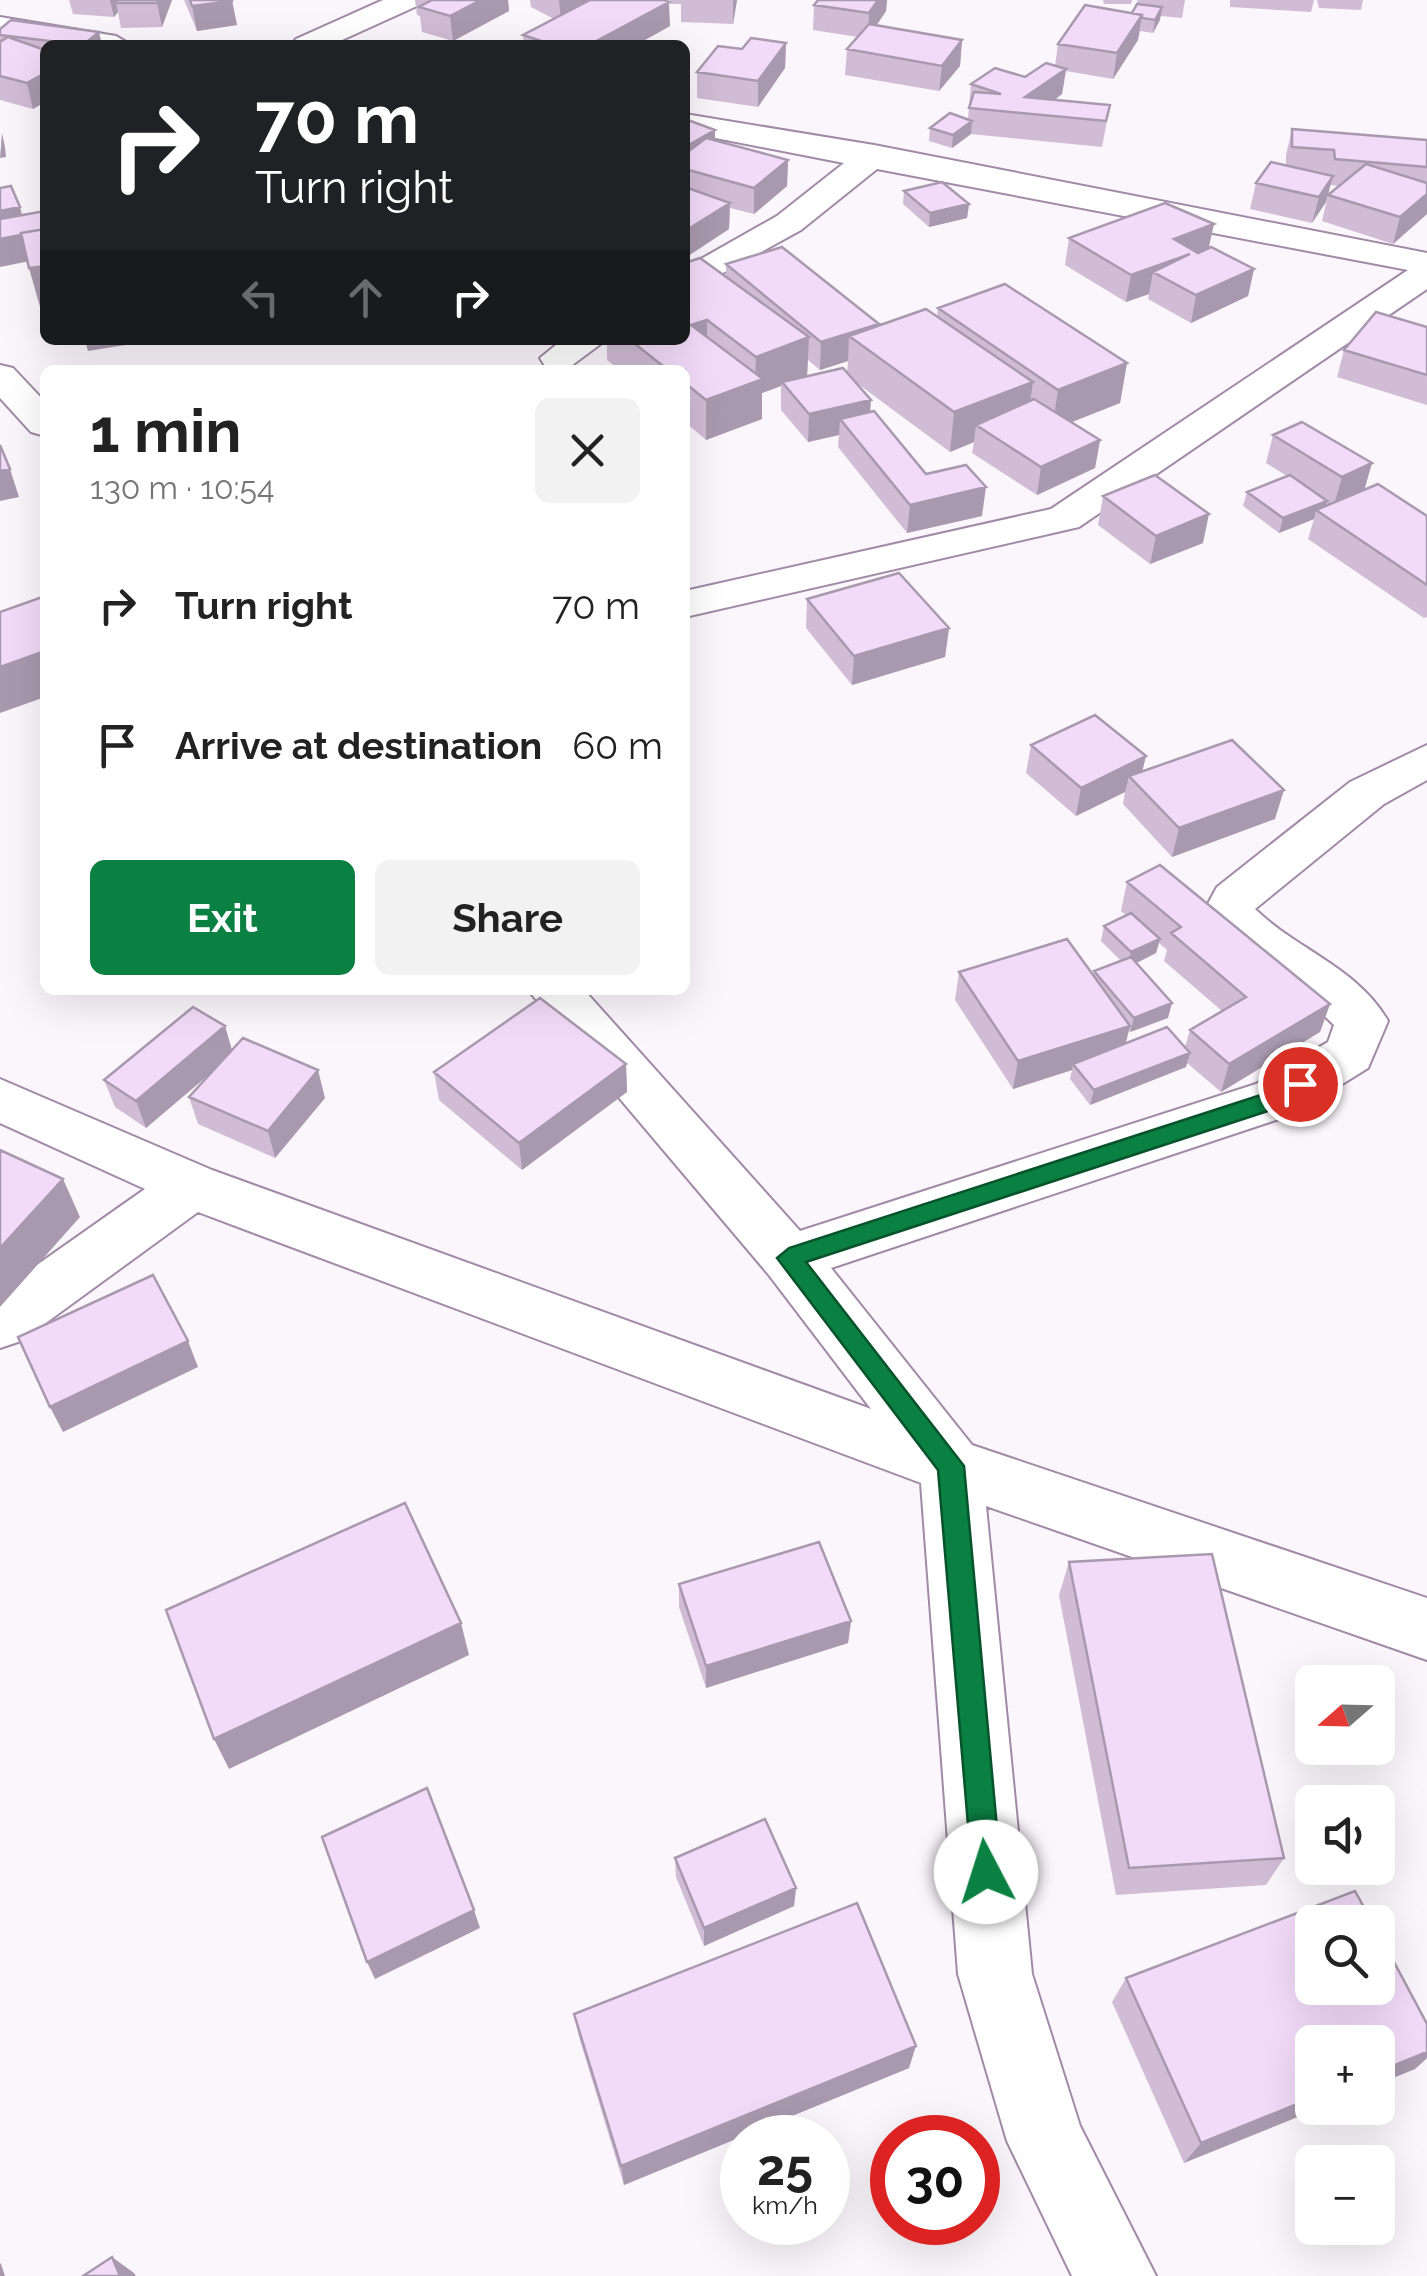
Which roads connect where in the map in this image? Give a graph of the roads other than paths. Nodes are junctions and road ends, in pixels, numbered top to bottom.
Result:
1 (407, 0) edge
2 (0, 26) edge
3 (85, 40) edge
4 (317, 40) edge
5 (690, 124) edge
6 (874, 155) junction
7 (1427, 263) edge
8 (1427, 274) edge
9 (690, 280) edge
10 (0, 376) edge
11 (40, 419) edge
12 (690, 603) edge
13 (1427, 760) edge
14 (558, 995) edge
15 (0, 1100) edge
16 (192, 1186) junction
17 (789, 1258) junction
18 (0, 1323) edge
19 (951, 1466) junction
20 (1427, 1630) edge
21 (1115, 2276) edge

1 - 4 street
2 - 3 street
5 - 6 street
6 - 7 street
6 - 9 street
8 - 12 street
10 - 11 street
13 - 17 street
14 - 17 street
15 - 16 street
16 - 18 street
16 - 19 street
17 - 19 street
19 - 20 street
19 - 21 street

